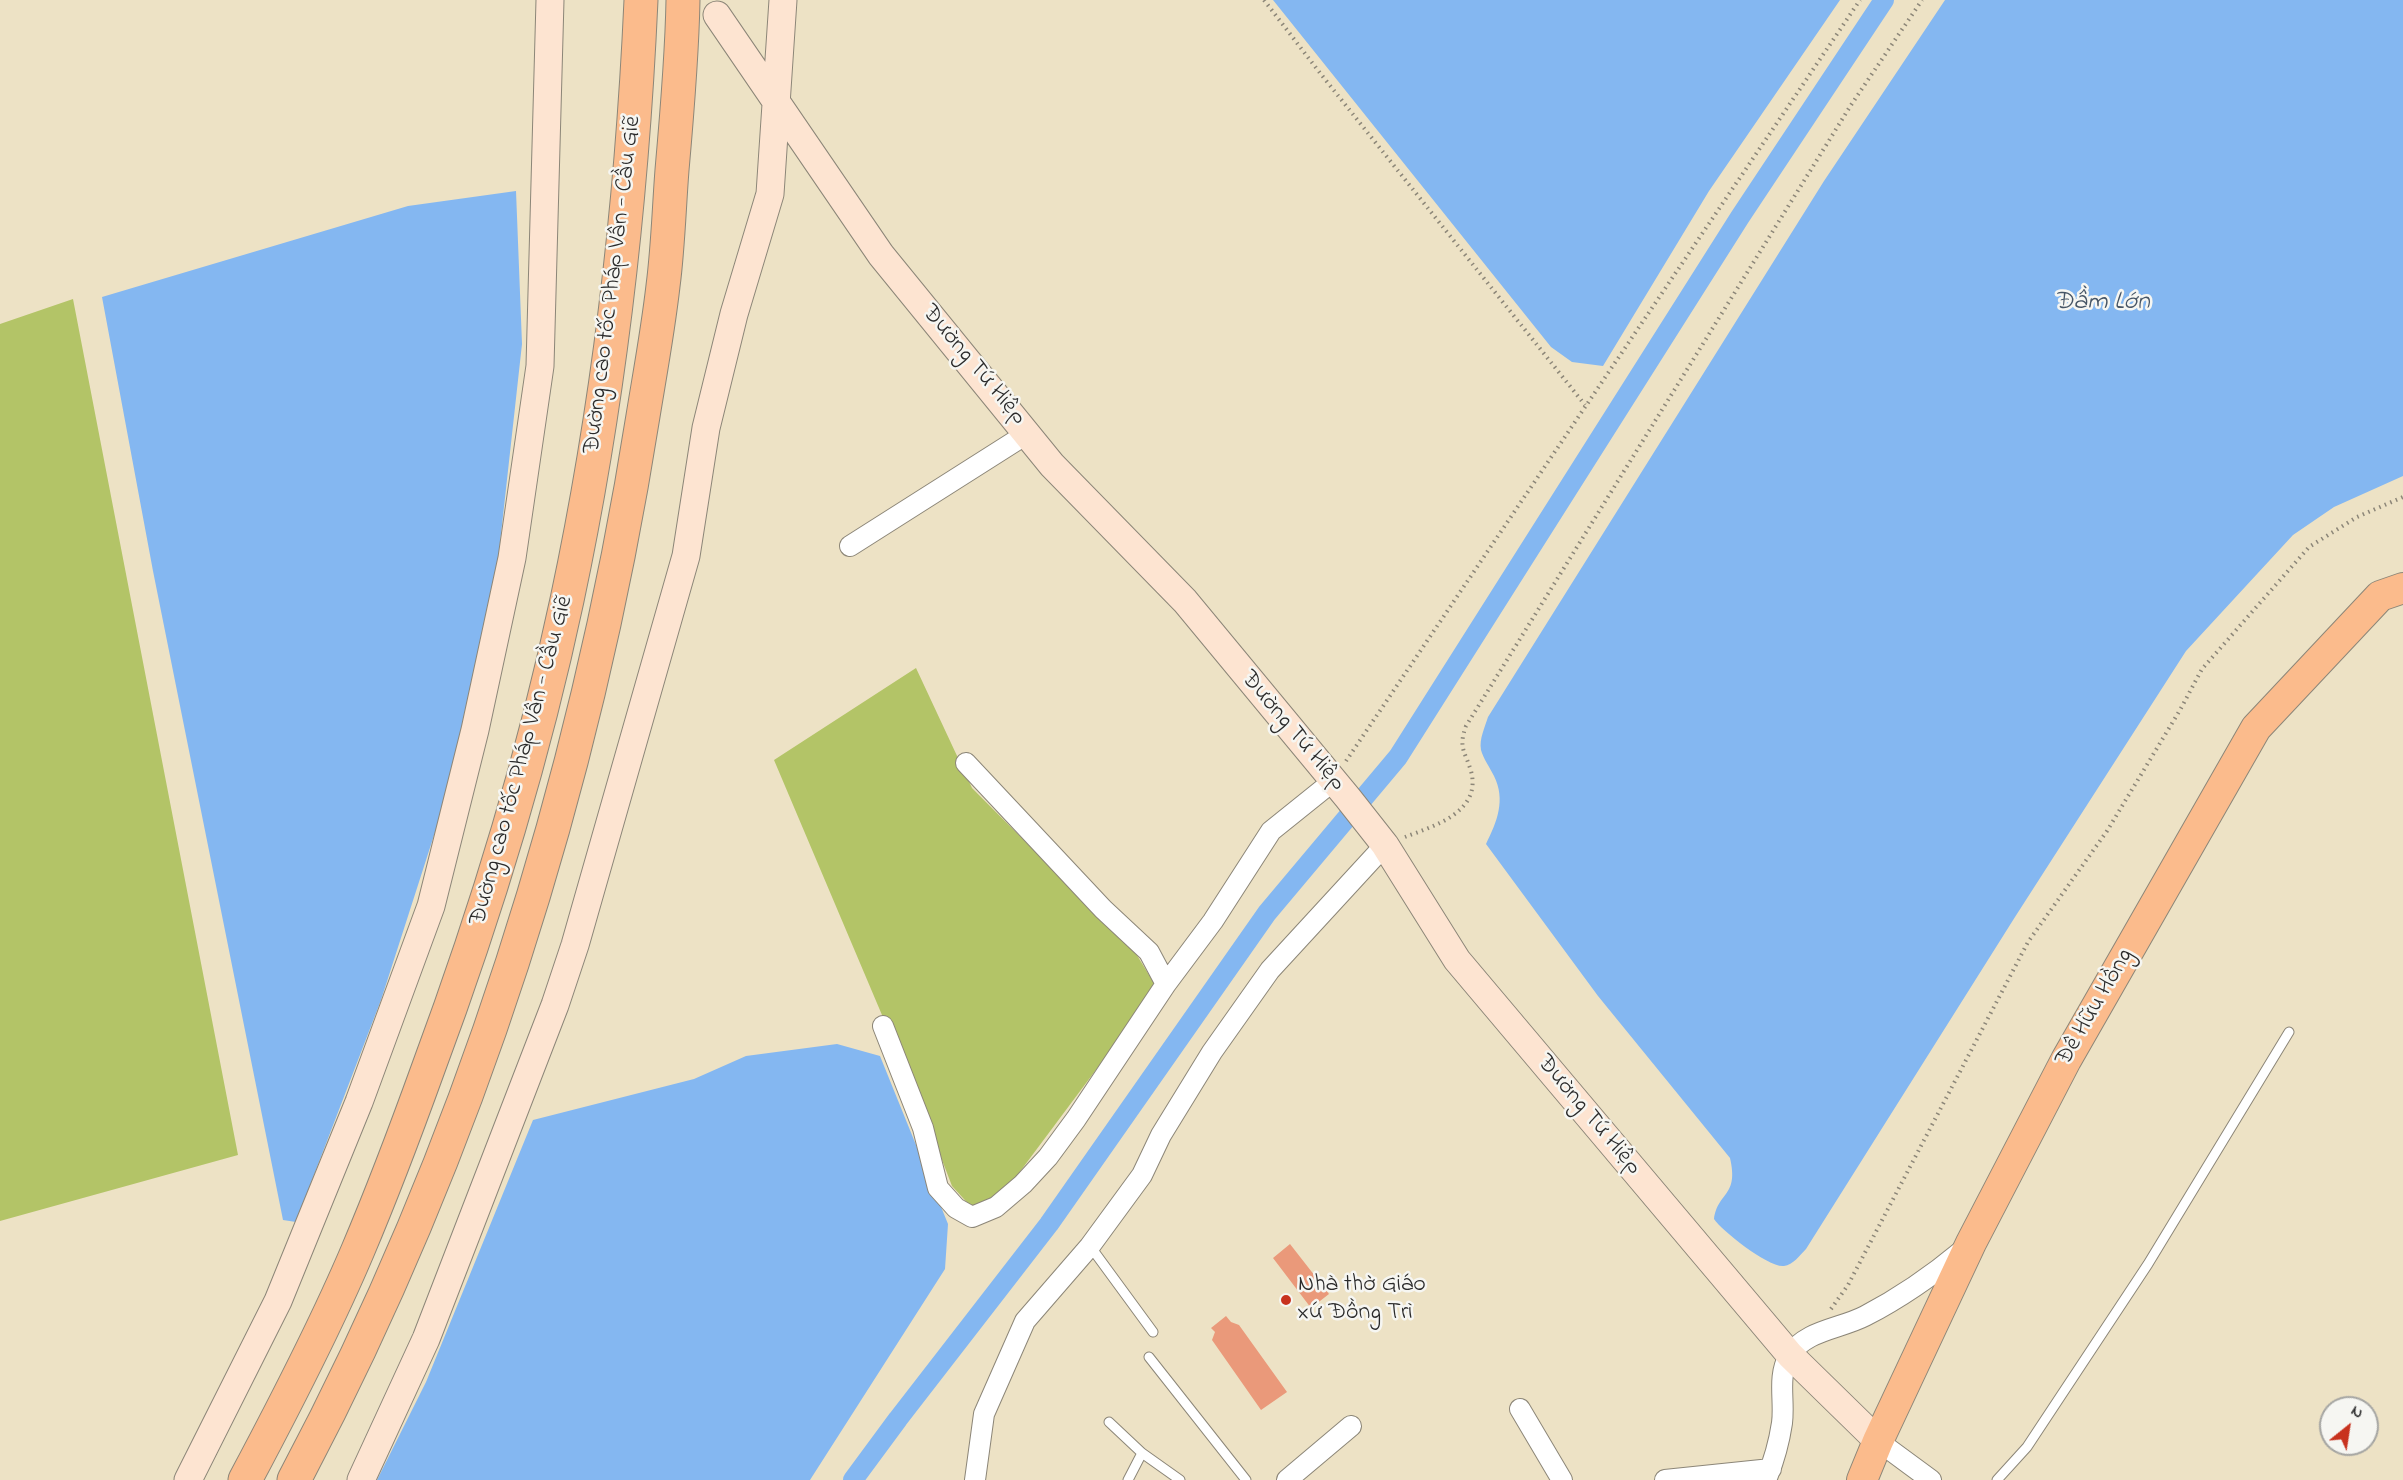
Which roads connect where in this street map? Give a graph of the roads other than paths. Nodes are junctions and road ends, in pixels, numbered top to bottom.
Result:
1 (550, 0) edge
2 (641, 0) edge
3 (683, 0) edge
4 (783, 0) edge
5 (717, 15) dead end
6 (776, 99) junction
7 (1028, 433) junction
8 (850, 546) dead end
9 (2403, 588) edge
10 (966, 763) dead end
11 (1340, 790) junction
12 (1381, 840) junction
13 (1166, 984) junction
14 (883, 1026) dead end
15 (2289, 1032) dead end
16 (1971, 1243) junction
17 (1090, 1246) junction
18 (1153, 1332) dead end
19 (1790, 1355) junction
20 (1149, 1357) dead end
21 (1520, 1409) dead end
22 (1109, 1422) dead end
23 (1351, 1426) dead end
24 (1878, 1441) junction
25 (1142, 1454) junction
26 (1768, 1474) edge
27 (188, 1480) edge
28 (245, 1480) edge
29 (294, 1480) edge
30 (361, 1480) edge
31 (975, 1480) edge
32 (1128, 1480) edge
33 (1180, 1480) edge
34 (1246, 1480) edge
35 (1287, 1480) edge
36 (1562, 1480) edge
37 (1665, 1480) edge
38 (1862, 1480) edge
39 (1931, 1480) edge
40 (1997, 1480) edge

1 - 27 street
2 - 28 highway, Đường cao tốc Pháp Vân - Cầu Giẽ
3 - 29 highway, Đường cao tốc Pháp Vân - Cầu Giẽ
4 - 6 street
5 - 6 street, Đường Tứ Hiệp
6 - 7 street, Đường Tứ Hiệp
6 - 30 street
7 - 8 street
7 - 11 street, Đường Tứ Hiệp
9 - 16 main road, Đê Hữu Hồng
10 - 13 street
11 - 12 street, Đường Tứ Hiệp
11 - 13 street
12 - 17 street
12 - 19 street, Đường Tứ Hiệp
13 - 14 street
15 - 40 lane
16 - 19 street
16 - 24 main road, Đê Hữu Hồng
17 - 18 lane
17 - 31 street
19 - 24 street, Đường Tứ Hiệp
19 - 26 street
20 - 34 lane
21 - 36 street
22 - 25 lane
23 - 35 street
24 - 38 main road, Đê Hữu Hồng
24 - 39 street
25 - 32 lane
25 - 33 lane
26 - 37 street

